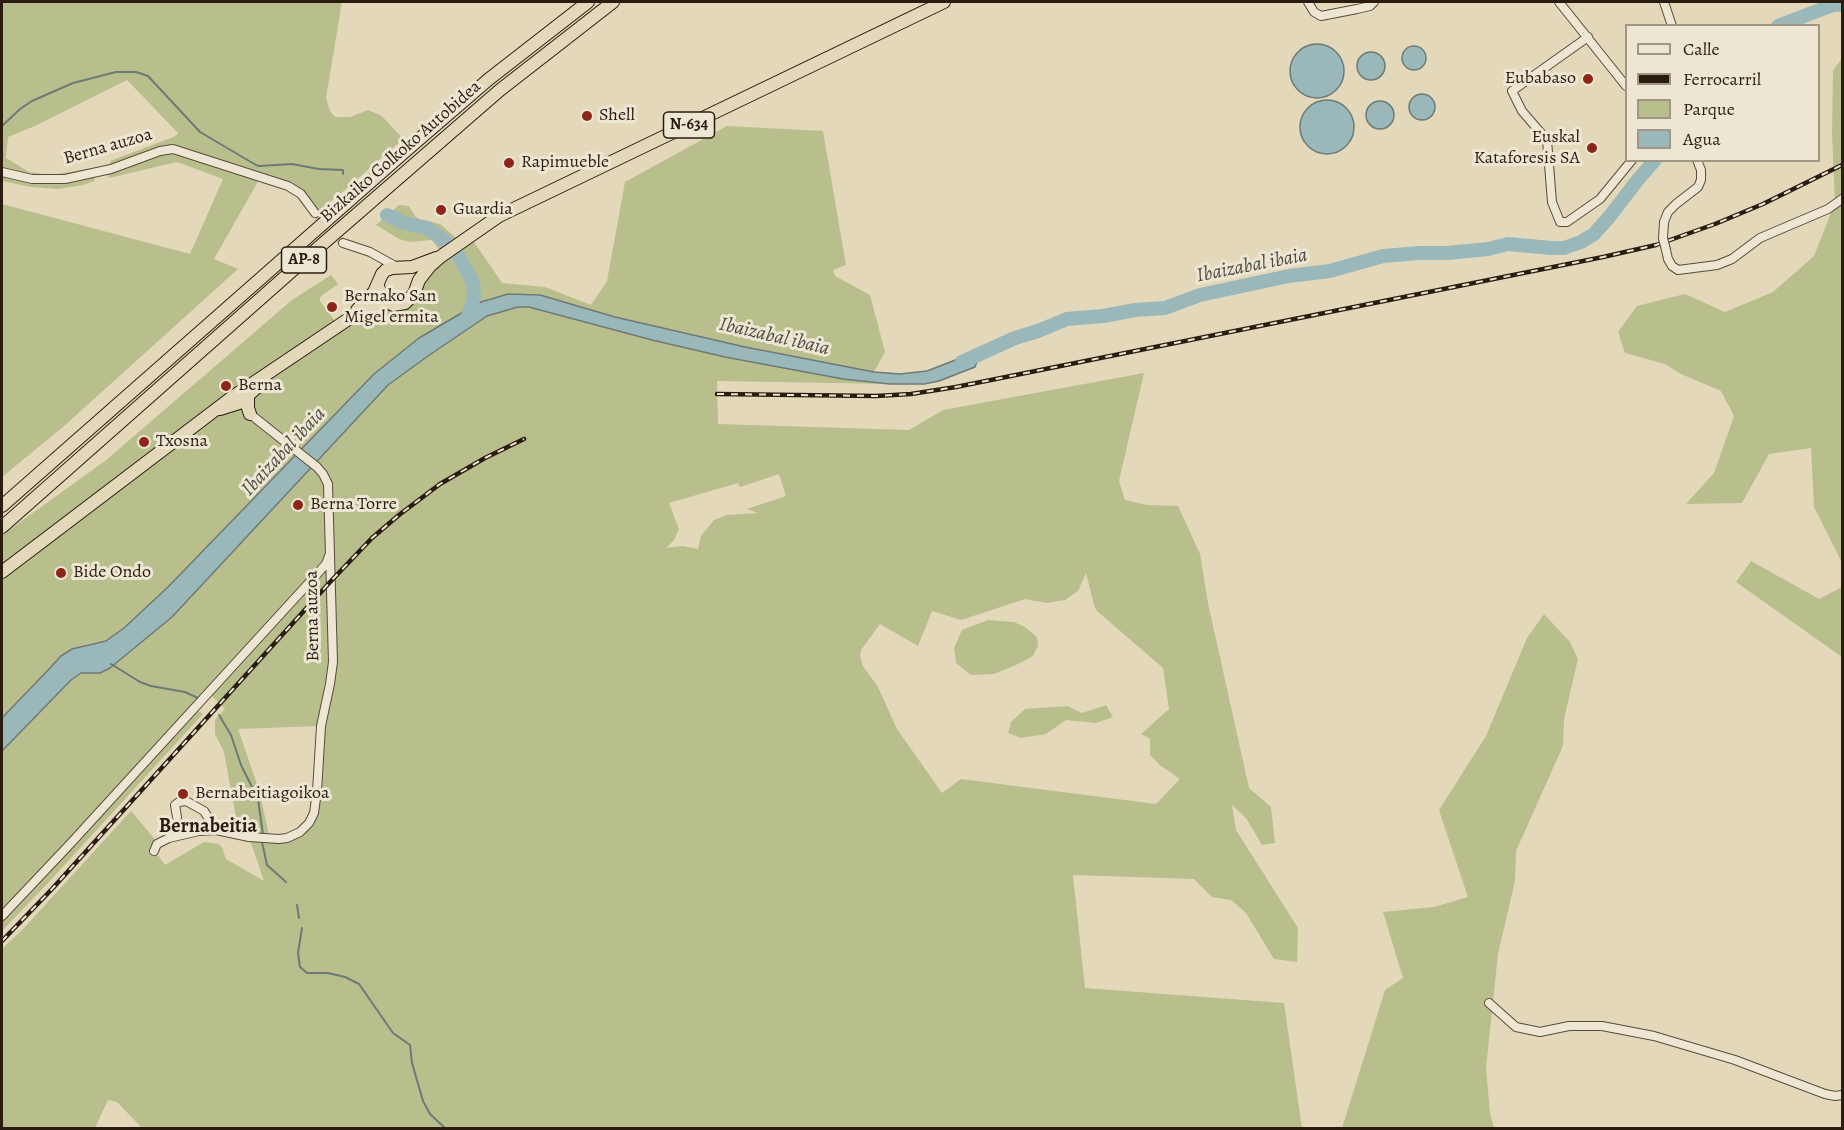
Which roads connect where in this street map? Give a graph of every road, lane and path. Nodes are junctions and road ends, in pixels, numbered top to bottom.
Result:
1 (588, 2) edge
2 (613, 2) edge
3 (944, 2) edge
4 (1308, 2) edge
5 (1374, 2) edge
6 (1559, 2) edge
7 (1664, 2) edge
8 (1671, 24) edge
9 (1588, 37) junction
10 (1625, 85) edge
11 (1630, 162) edge
12 (1698, 162) edge
13 (2, 172) edge
14 (1842, 199) edge
15 (315, 213) tunnel mouth
16 (343, 243) tunnel mouth
17 (362, 250) junction
18 (440, 257) junction
19 (401, 268) junction
20 (380, 280) junction
21 (416, 288) junction
22 (387, 302) junction
23 (350, 318) junction
24 (272, 370) junction
25 (248, 396) junction
26 (236, 404) junction
27 (208, 414) junction
28 (250, 414) junction
29 (2, 506) edge
30 (2, 527) edge
31 (330, 552) junction
32 (2, 572) edge
33 (177, 817) dead end
34 (216, 830) junction
35 (154, 851) dead end
36 (2, 916) edge
37 (1489, 1003) dead end
38 (1842, 1095) edge

1 - 29 highway, Bizkaiko Golkoko Autobidea / AP-8
2 - 30 highway, Bizkaiko Golkoko Autobidea / AP-8
3 - 18 highway, N-634
4 - 5 street
6 - 9 street
7 - 8 street
9 - 10 street
9 - 11 street
12 - 14 street, bridge
13 - 15 street, Berna auzoa
16 - 17 street
17 - 19 street
17 - 20 street
18 - 19 highway, N-634
18 - 21 highway, N-634
19 - 20 highway, N-634
19 - 21 highway
20 - 22 highway
20 - 23 highway, N-634
21 - 22 highway, N-634
22 - 23 highway, N-634
23 - 24 highway, N-634
24 - 25 highway
24 - 27 highway, N-634
25 - 26 highway
25 - 28 highway
26 - 27 highway
26 - 28 highway
27 - 32 highway, N-634
28 - 31 street, Berna auzoa
31 - 34 street, Berna auzoa
31 - 36 street
33 - 34 street
34 - 35 street
37 - 38 street

